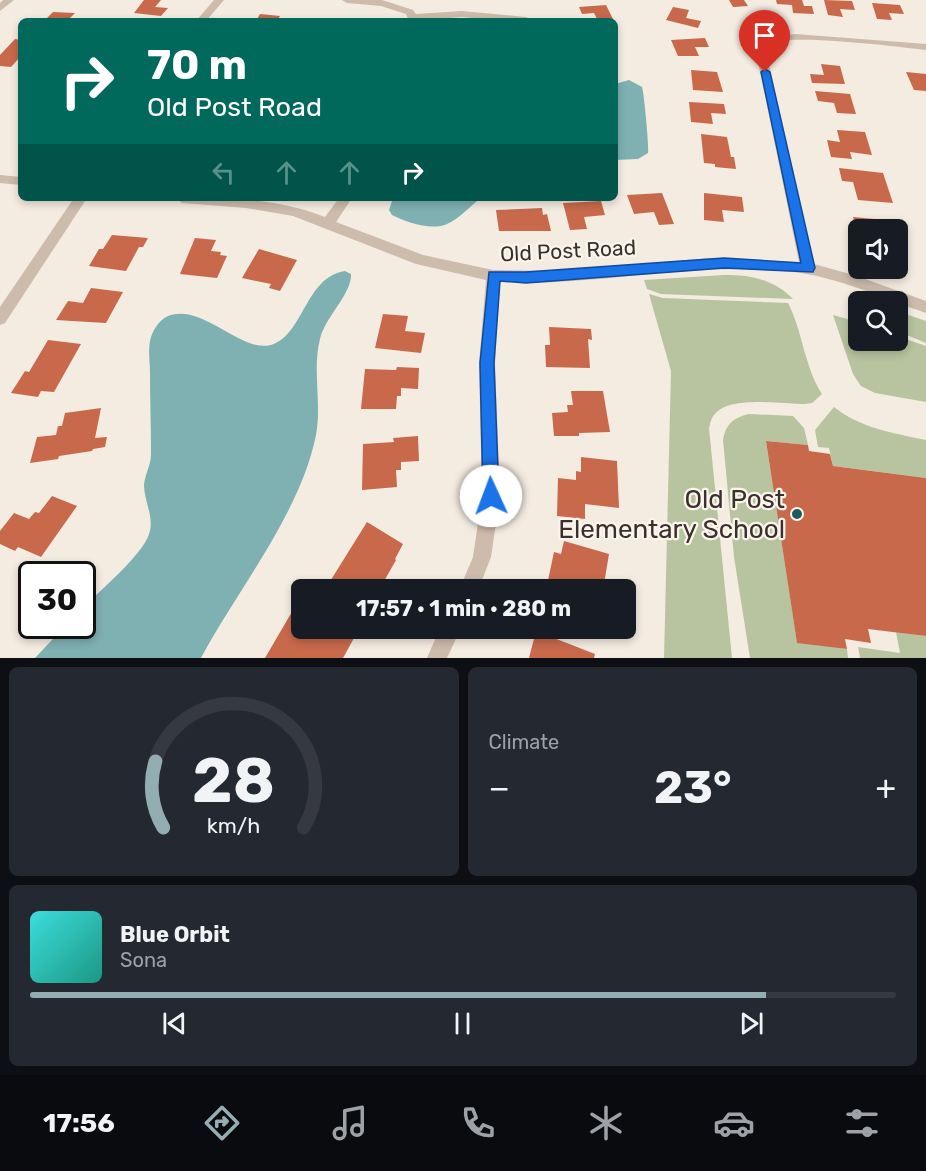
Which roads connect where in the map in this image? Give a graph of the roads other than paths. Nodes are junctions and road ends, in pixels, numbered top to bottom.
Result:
1 (9, 0) edge
2 (219, 0) edge
3 (347, 0) edge
4 (0, 8) edge
5 (204, 18) edge
6 (412, 18) edge
7 (423, 18) edge
8 (505, 18) edge
9 (926, 47) edge
10 (0, 179) edge
11 (18, 181) edge
12 (79, 201) edge
13 (209, 201) edge
14 (344, 201) edge
15 (327, 225) junction
16 (808, 268) junction
17 (494, 276) junction
18 (926, 307) edge
19 (0, 319) edge
20 (473, 579) edge
21 (446, 639) edge
22 (437, 658) edge

1 - 4 street
2 - 5 street
3 - 6 street
7 - 8 street
9 - 16 street
10 - 11 street
12 - 19 street
13 - 15 street, Old Post Road
14 - 15 street
15 - 17 street, Old Post Road
16 - 17 street, Old Post Road
16 - 18 street, Old Post Road
17 - 20 street
21 - 22 street

